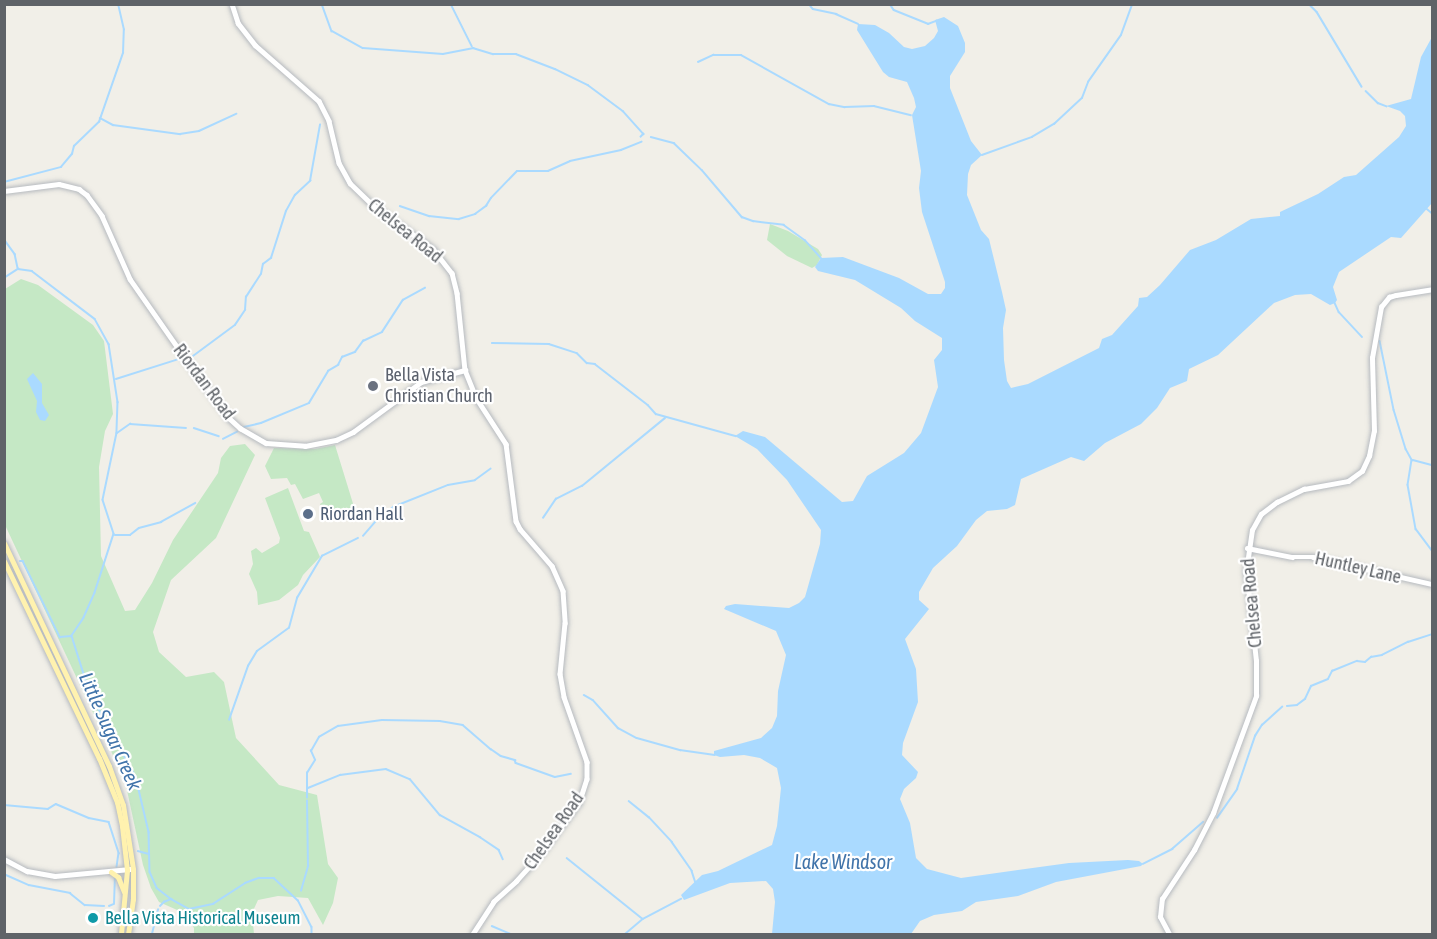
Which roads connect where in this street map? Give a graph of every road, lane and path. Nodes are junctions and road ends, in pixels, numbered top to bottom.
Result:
1 (232, 4) edge
2 (4, 191) edge
3 (1432, 289) edge
4 (465, 369) junction
5 (4, 543) edge
6 (1247, 548) junction
7 (4, 561) edge
8 (1432, 584) edge
9 (4, 859) edge
10 (130, 869) junction
11 (111, 872) junction
12 (126, 896) junction
13 (121, 934) edge
14 (128, 934) edge
15 (472, 934) edge
16 (1168, 934) edge

1 - 4 street, Chelsea Road
2 - 4 street, Riordan Road
3 - 6 street, Chelsea Road
4 - 15 street, Chelsea Road
5 - 10 main road
6 - 8 street, Huntley Lane
6 - 16 street, Chelsea Road
7 - 10 main road
9 - 11 street
10 - 11 street
10 - 12 main road
10 - 14 main road
11 - 12 main road
12 - 13 main road

